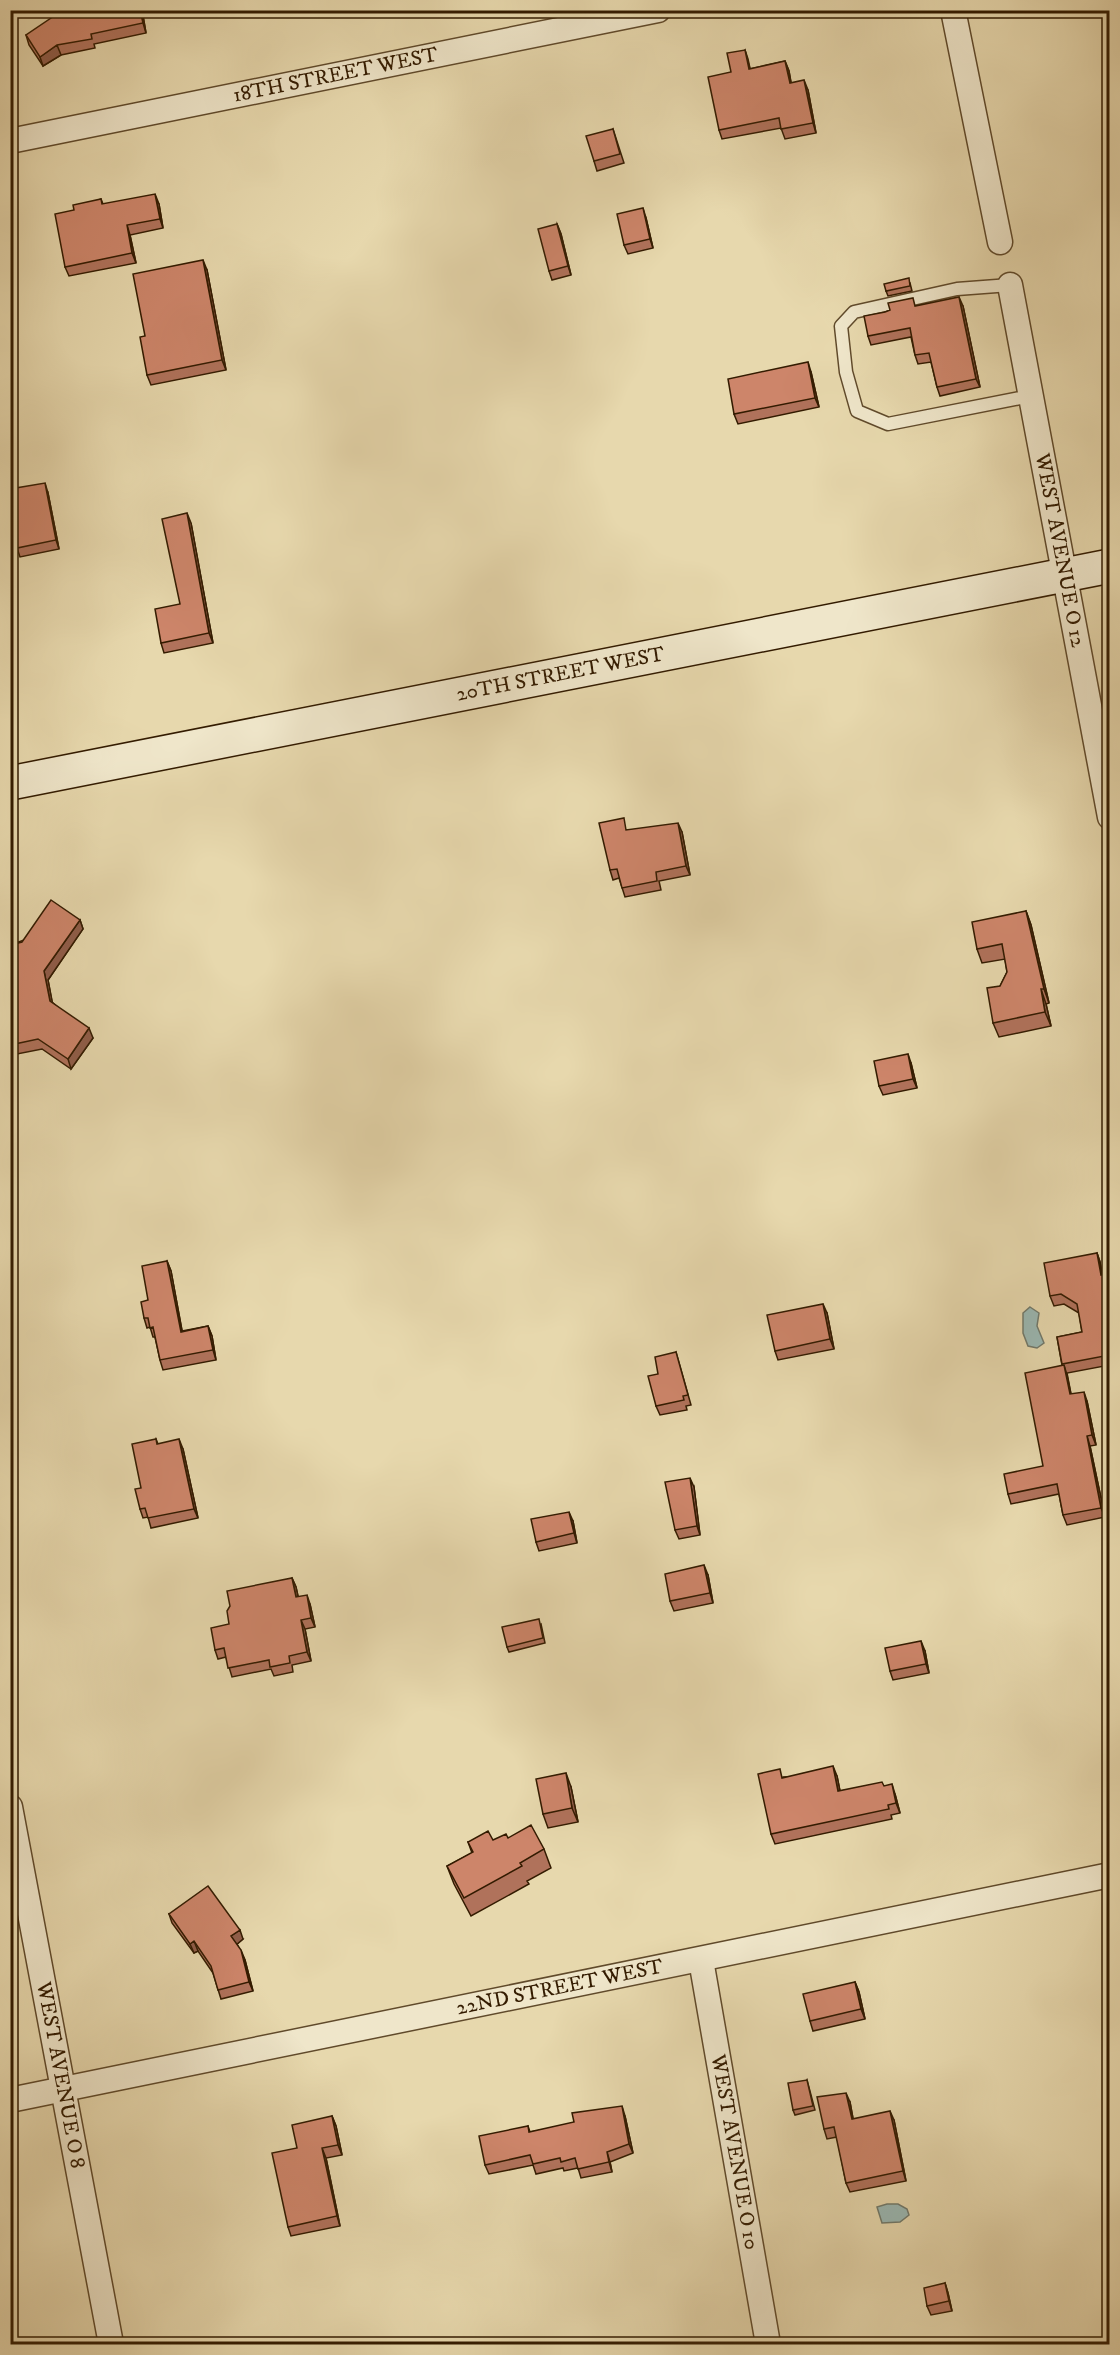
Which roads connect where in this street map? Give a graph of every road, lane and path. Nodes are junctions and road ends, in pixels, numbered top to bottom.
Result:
1 (658, 10) edge
2 (953, 10) edge
3 (10, 141) edge
4 (1000, 242) dead end
5 (1010, 285) joint
6 (1030, 396) junction
7 (1110, 566) edge
8 (1064, 575) junction
9 (10, 783) edge
10 (1110, 817) edge
11 (10, 1807) edge
12 (1110, 1875) edge
13 (701, 1960) junction
14 (64, 2089) junction
15 (10, 2100) edge
16 (111, 2344) edge
17 (768, 2344) edge

1 - 3 street, 18TH STREET WEST
2 - 4 street
5 - 6 street, WEST AVENUE O 12
5 - 6 lane
6 - 8 street, WEST AVENUE O 12
7 - 8 main road, 20TH STREET WEST
8 - 9 main road, 20TH STREET WEST
8 - 10 street, WEST AVENUE O 12
11 - 14 street, WEST AVENUE O 8
12 - 13 street, 22ND STREET WEST
13 - 14 street, 22ND STREET WEST
13 - 17 street, WEST AVENUE O 10
14 - 15 street, 22ND STREET WEST
14 - 16 street, WEST AVENUE O 8

